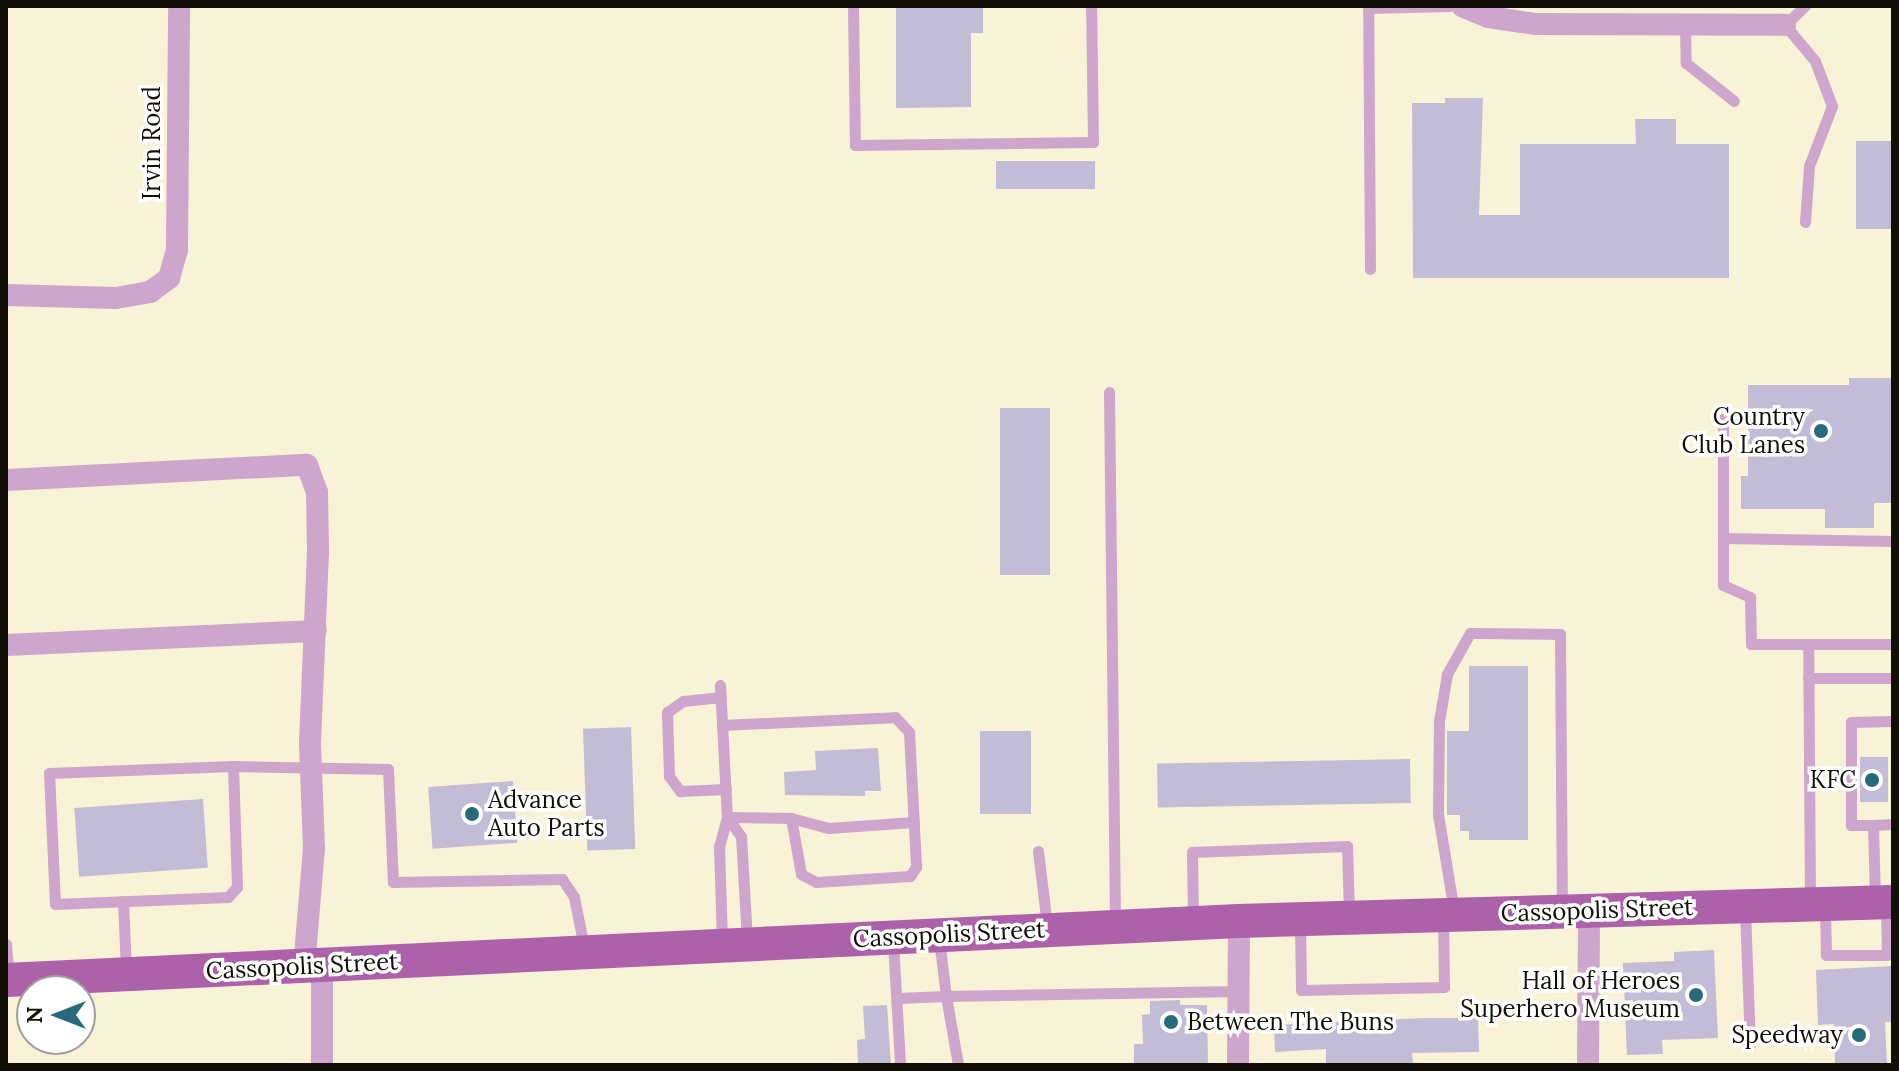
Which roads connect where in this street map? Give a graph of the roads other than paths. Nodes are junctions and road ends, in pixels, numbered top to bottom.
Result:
1 (179, 6) edge
2 (853, 6) edge
3 (1091, 6) edge
4 (1450, 6) edge
5 (1462, 6) edge
6 (1805, 6) edge
7 (1685, 24) junction
8 (1785, 25) junction
9 (1734, 101) dead end
10 (1805, 222) dead end
11 (1370, 269) dead end
12 (6, 295) edge
13 (1109, 392) dead end
14 (1723, 419) dead end
15 (6, 480) edge
16 (1723, 538) junction
17 (1893, 541) edge
18 (316, 631) junction
19 (1808, 644) junction
20 (1893, 644) edge
21 (6, 645) edge
22 (1808, 678) junction
23 (1893, 678) edge
24 (1893, 721) edge
25 (722, 725) junction
26 (233, 766) junction
27 (313, 766) junction
28 (726, 789) junction
29 (727, 817) junction
30 (791, 818) junction
31 (914, 822) junction
32 (1893, 824) edge
33 (1873, 825) junction
34 (1038, 851) dead end
35 (123, 901) junction
36 (1885, 902) edge
37 (1817, 904) junction
38 (1745, 906) junction
39 (1576, 910) junction
40 (1448, 914) junction
41 (1349, 917) junction
42 (1300, 919) junction
43 (1239, 921) junction
44 (1193, 923) junction
45 (1115, 927) junction
46 (1048, 930) junction
47 (939, 935) junction
48 (892, 937) junction
49 (6, 944) edge
50 (734, 945) junction
51 (585, 952) junction
52 (1890, 956) edge
53 (313, 965) junction
54 (126, 974) junction
55 (8, 980) edge
56 (1238, 991) junction
57 (946, 996) junction
58 (897, 998) junction
59 (1750, 1044) dead end
60 (322, 1065) edge
61 (900, 1065) edge
62 (958, 1065) edge
63 (1238, 1065) edge
64 (1588, 1065) edge

1 - 12 street, Irvin Road
2 - 3 lane
4 - 11 lane
5 - 7 street
6 - 8 lane
7 - 8 street
7 - 9 lane
8 - 10 lane
13 - 45 lane
14 - 16 lane
15 - 18 street
16 - 17 lane
16 - 19 lane
18 - 21 street
18 - 27 street
19 - 20 lane
19 - 22 lane
22 - 23 lane
22 - 37 lane
24 - 33 lane
25 - 28 lane
25 - 28 lane
25 - 31 lane
26 - 27 lane
26 - 35 lane
26 - 35 lane
27 - 51 lane
27 - 53 street
28 - 29 lane
29 - 30 lane
29 - 50 lane
29 - 50 lane
30 - 31 lane
30 - 31 lane
32 - 33 lane
33 - 36 lane
34 - 46 lane
35 - 54 lane
36 - 37 main road, Cassopolis Street
36 - 52 lane
37 - 38 main road, Cassopolis Street
37 - 52 lane
38 - 39 main road, Cassopolis Street
38 - 59 lane
39 - 40 main road, Cassopolis Street
39 - 40 lane
39 - 64 street
40 - 41 main road, Cassopolis Street
40 - 42 lane
41 - 42 main road, Cassopolis Street
41 - 44 lane
42 - 43 main road, Cassopolis Street
43 - 44 main road, Cassopolis Street
43 - 56 street
44 - 45 main road, Cassopolis Street
45 - 46 main road, Cassopolis Street
46 - 47 main road, Cassopolis Street
47 - 48 main road, Cassopolis Street
47 - 57 lane
48 - 50 main road, Cassopolis Street
48 - 58 lane
49 - 55 lane
50 - 51 main road, Cassopolis Street
51 - 53 main road, Cassopolis Street
53 - 54 main road, Cassopolis Street
53 - 60 street
54 - 55 main road, Cassopolis Street
56 - 57 lane
56 - 63 street
57 - 58 lane
57 - 62 lane
58 - 61 lane

